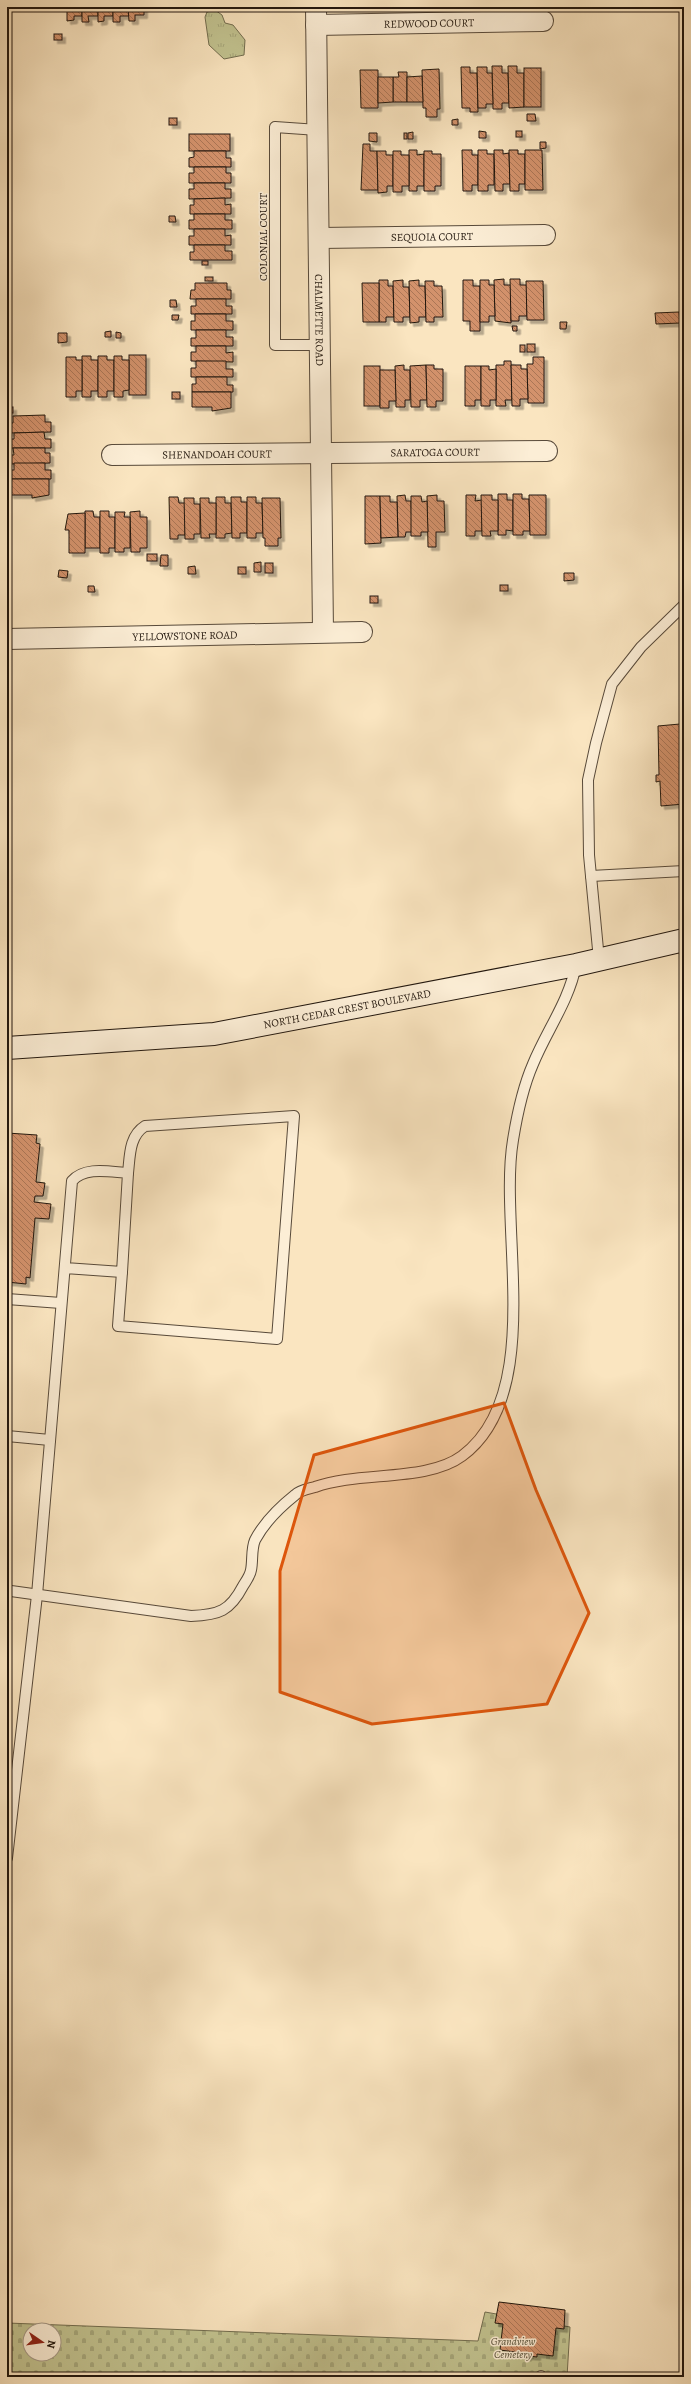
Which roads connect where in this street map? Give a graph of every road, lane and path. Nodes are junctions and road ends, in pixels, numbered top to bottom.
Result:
1 (316, 16) edge
2 (543, 21) dead end
3 (318, 130) junction
4 (545, 235) dead end
5 (320, 238) junction
6 (320, 345) junction
7 (322, 451) junction
8 (547, 451) dead end
9 (112, 455) dead end
10 (684, 606) edge
11 (323, 632) junction
12 (362, 632) dead end
13 (7, 638) edge
14 (684, 871) edge
15 (591, 876) junction
16 (684, 940) edge
17 (599, 960) junction
18 (576, 965) junction
19 (7, 1048) edge
20 (128, 1173) junction
21 (65, 1268) junction
22 (122, 1272) junction
23 (7, 1299) edge
24 (61, 1303) junction
25 (7, 1436) edge
26 (50, 1440) junction
27 (8, 1591) edge
28 (37, 1595) junction
29 (7, 1858) edge

1 - 2 street, REDWOOD COURT
1 - 3 street, CHALMETTE ROAD
3 - 5 street, CHALMETTE ROAD
3 - 6 lane, COLONIAL COURT
4 - 5 street, SEQUOIA COURT
5 - 6 street, CHALMETTE ROAD
6 - 7 street, CHALMETTE ROAD
7 - 8 street, SARATOGA COURT
7 - 9 street, SHENANDOAH COURT
7 - 11 street, CHALMETTE ROAD
10 - 15 lane
11 - 12 street, YELLOWSTONE ROAD
11 - 13 street, YELLOWSTONE ROAD
14 - 15 lane
15 - 17 lane
16 - 17 main road, NORTH CEDAR CREST BOULEVARD
17 - 18 main road, NORTH CEDAR CREST BOULEVARD
18 - 19 main road, NORTH CEDAR CREST BOULEVARD
18 - 28 lane
20 - 21 lane
20 - 22 lane
20 - 22 lane
21 - 22 lane
21 - 24 lane
23 - 24 lane
24 - 26 lane
25 - 26 lane
26 - 28 lane
27 - 28 lane
28 - 29 lane

